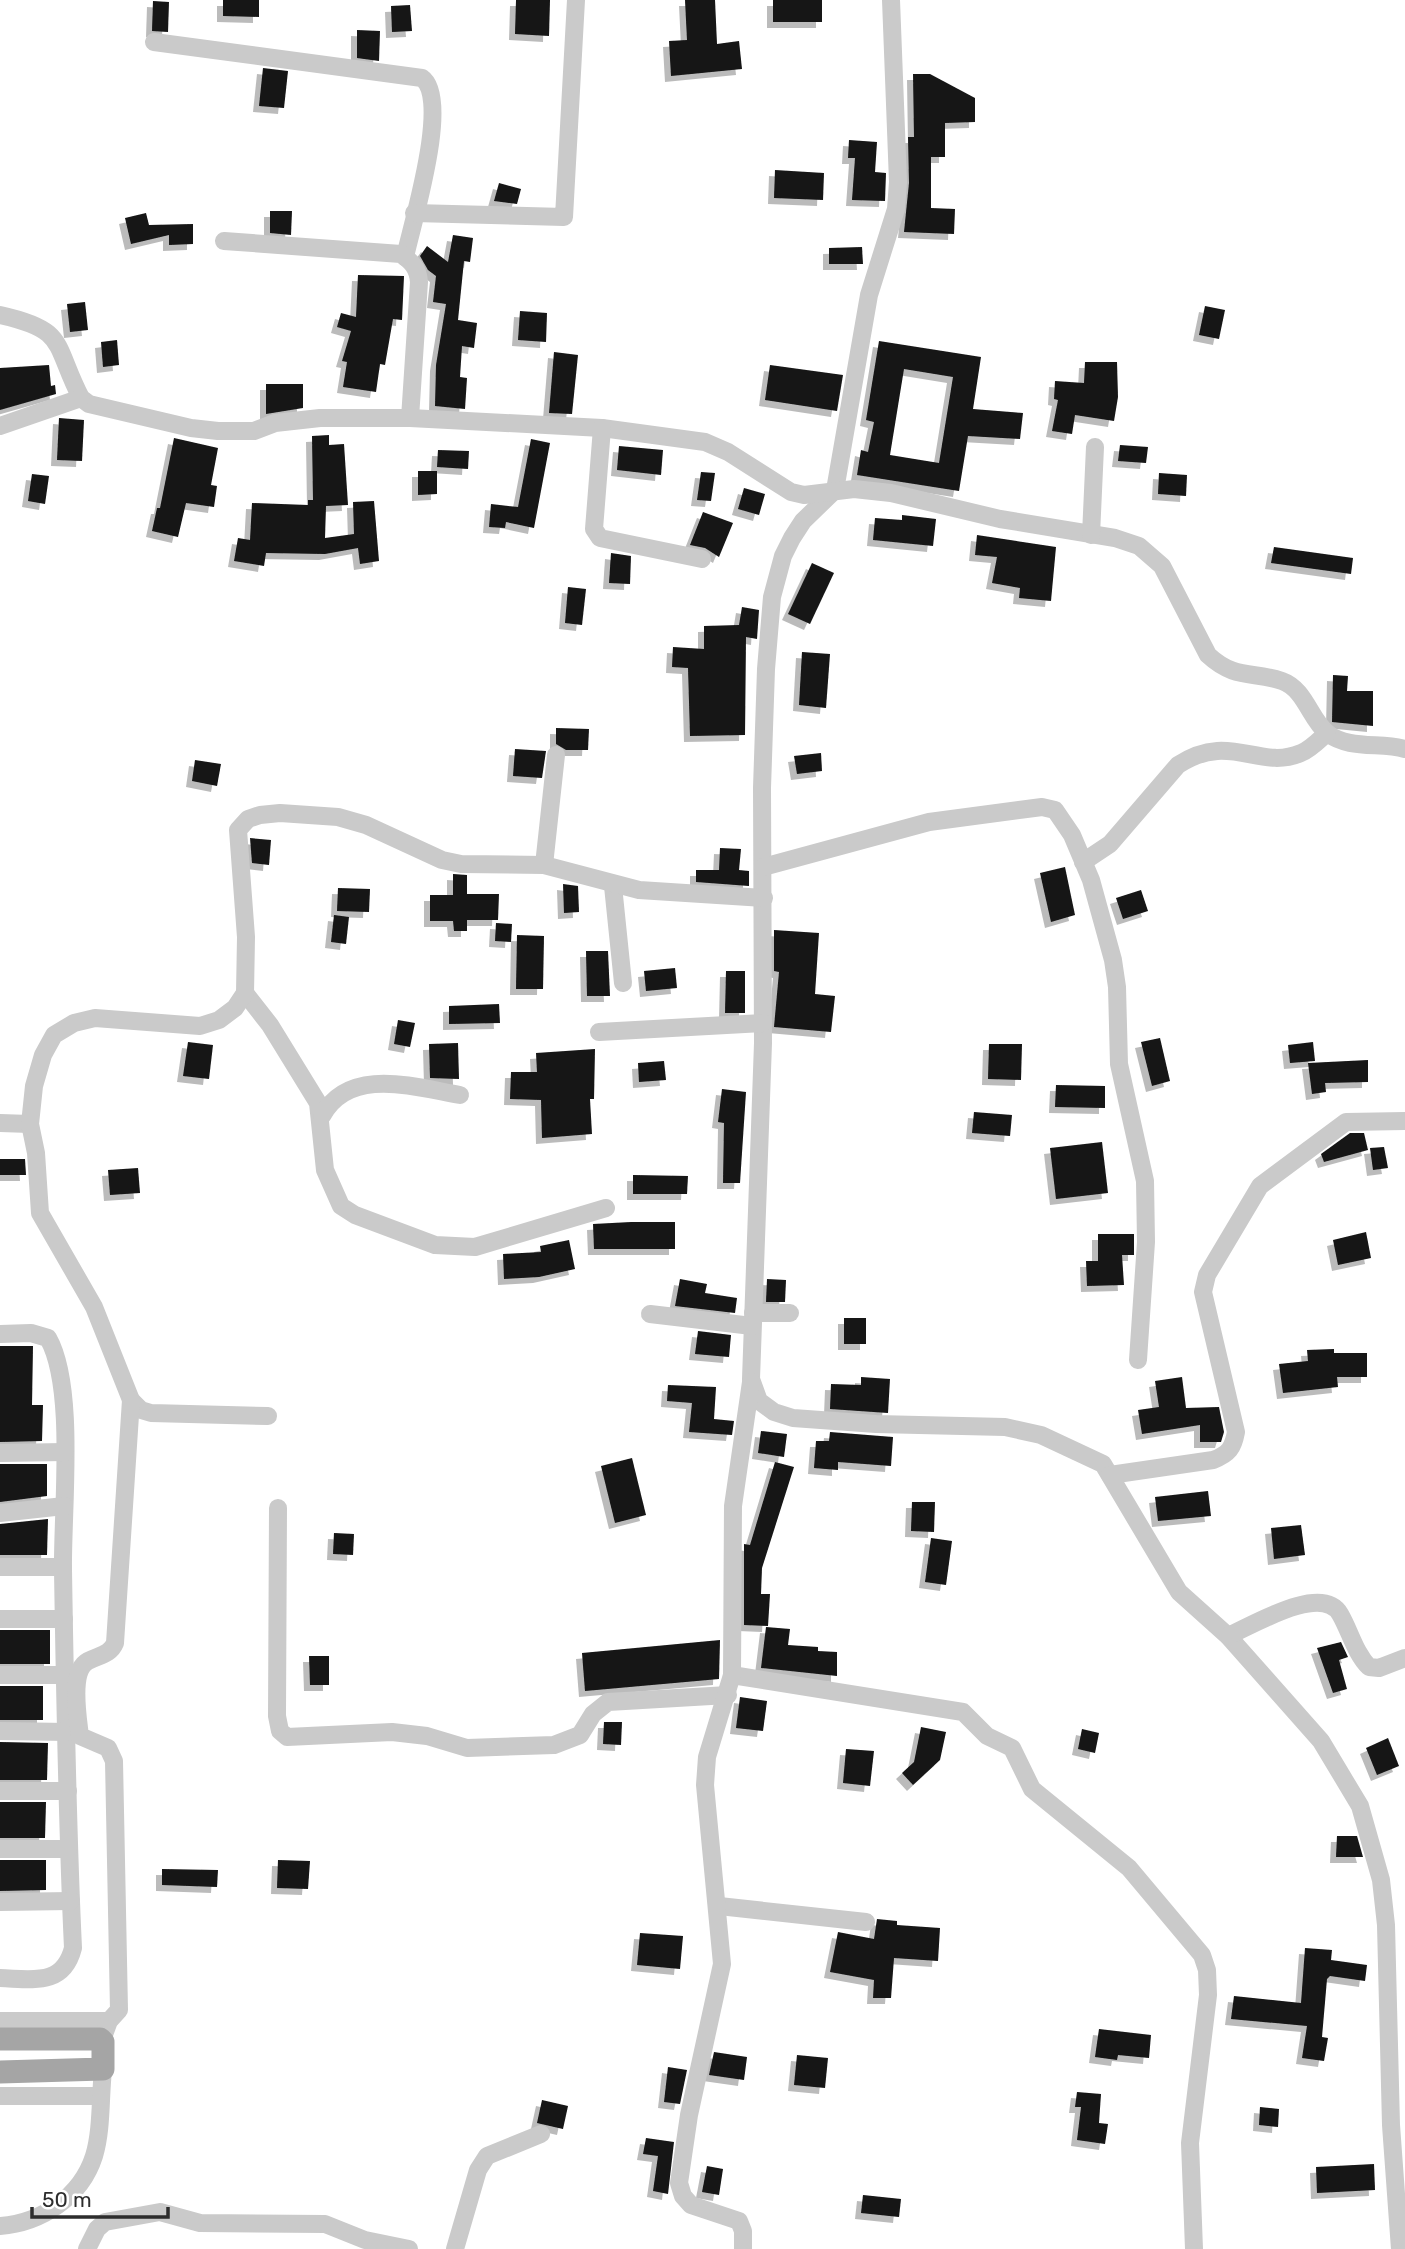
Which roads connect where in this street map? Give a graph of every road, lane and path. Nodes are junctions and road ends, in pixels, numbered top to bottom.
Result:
1 (576, 0) edge
2 (891, 0) edge
3 (154, 42) dead end
4 (414, 213) junction
5 (224, 241) dead end
6 (405, 257) junction
7 (0, 315) edge
8 (81, 398) junction
9 (410, 418) junction
10 (0, 426) edge
11 (602, 428) junction
12 (1096, 447) dead end
13 (835, 490) junction
14 (1091, 535) junction
15 (702, 559) dead end
16 (1326, 733) junction
17 (1405, 749) edge
18 (556, 755) dead end
19 (1083, 862) junction
20 (544, 865) junction
21 (763, 867) junction
22 (613, 886) junction
23 (764, 898) junction
24 (623, 983) dead end
25 (245, 993) junction
26 (763, 1023) junction
27 (599, 1032) dead end
28 (460, 1095) dead end
29 (322, 1116) junction
30 (1405, 1121) edge
31 (0, 1123) edge
32 (30, 1124) junction
33 (606, 1208) dead end
34 (650, 1314) dead end
35 (790, 1314) dead end
36 (753, 1319) junction
37 (0, 1334) edge
38 (1138, 1360) dead end
39 (751, 1379) junction
40 (131, 1401) junction
41 (268, 1416) dead end
42 (65, 1452) junction
43 (0, 1453) edge
44 (1110, 1475) junction
45 (64, 1506) junction
46 (278, 1508) dead end
47 (0, 1513) edge
48 (0, 1567) edge
49 (63, 1567) junction
50 (0, 1619) edge
51 (64, 1619) junction
52 (1227, 1636) junction
53 (1405, 1658) edge
54 (0, 1675) edge
55 (66, 1675) junction
56 (732, 1675) junction
57 (728, 1695) junction
58 (0, 1731) edge
59 (68, 1732) junction
60 (0, 1791) edge
61 (68, 1791) junction
62 (0, 1849) edge
63 (68, 1849) junction
64 (71, 1901) junction
65 (0, 1902) edge
66 (719, 1906) junction
67 (866, 1922) dead end
68 (0, 1978) edge
69 (1396, 2016) edge
70 (0, 2021) edge
71 (105, 2030) junction
72 (0, 2039) edge
73 (103, 2070) junction
74 (0, 2072) edge
75 (0, 2096) edge
76 (100, 2096) junction
77 (541, 2134) dead end
78 (0, 2226) edge
79 (350, 2242) edge
80 (87, 2249) edge
81 (410, 2249) edge
82 (455, 2249) edge
83 (743, 2249) edge
84 (1194, 2249) edge
85 (1400, 2249) edge

1 - 4 street
2 - 13 street
3 - 4 street
4 - 6 street
5 - 6 street
6 - 9 street
7 - 8 street
8 - 9 street
8 - 10 street
9 - 11 street
11 - 13 street
11 - 15 street
12 - 14 street
13 - 14 street
13 - 21 street
14 - 16 street
16 - 17 street
16 - 19 street
18 - 20 street
19 - 21 street
19 - 38 street
20 - 22 street
20 - 25 street
21 - 23 street
22 - 23 street
22 - 24 street
23 - 26 street
25 - 29 street
25 - 32 street
26 - 27 street
26 - 36 street
28 - 29 street
29 - 33 street
30 - 44 street
31 - 32 street
32 - 40 street
34 - 36 street
35 - 36 street
36 - 39 street
37 - 42 street
39 - 44 street
39 - 56 street
40 - 41 street
40 - 71 street
42 - 43 street
42 - 45 street
44 - 52 street
45 - 47 street
45 - 49 street
46 - 57 street
48 - 49 street
49 - 51 street
50 - 51 street
51 - 55 street
52 - 53 street
52 - 69 street
54 - 55 street
55 - 59 street
56 - 57 street
56 - 84 street
57 - 66 street
58 - 59 street
59 - 61 street
60 - 61 street
61 - 63 street
62 - 63 street
63 - 64 street
64 - 65 street
64 - 68 street
66 - 67 street
66 - 83 street
69 - 85 street
70 - 71 street
71 - 72 main road
71 - 73 main road
73 - 74 main road
73 - 76 street
75 - 76 street
76 - 78 street
77 - 82 street
79 - 80 street
79 - 81 street

